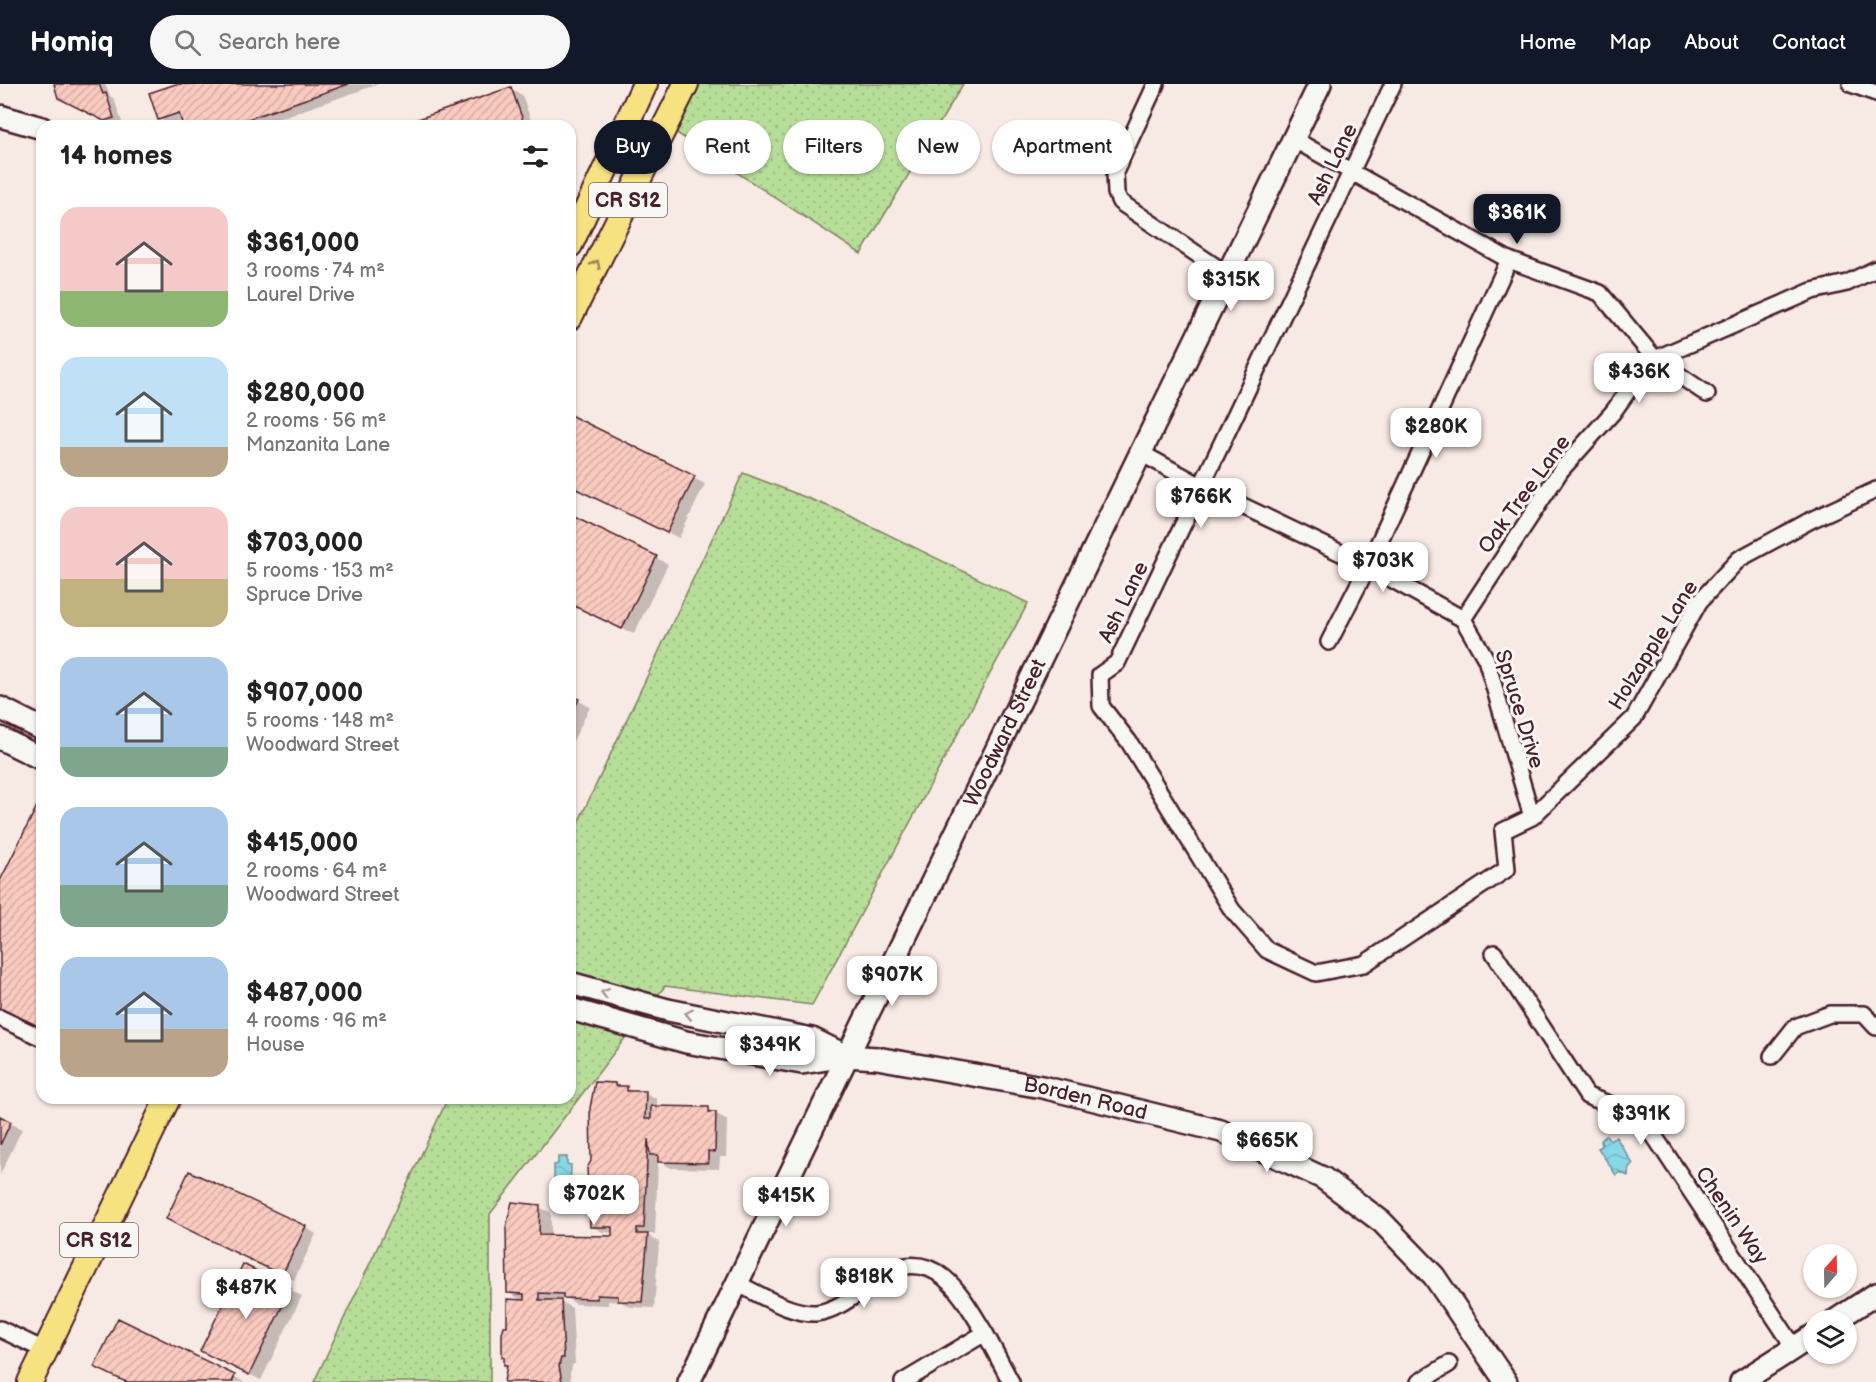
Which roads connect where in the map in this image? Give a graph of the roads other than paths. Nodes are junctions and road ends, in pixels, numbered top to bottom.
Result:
1 (645, 84) edge
2 (686, 84) edge
3 (1156, 84) edge
4 (1320, 84) edge
5 (1393, 84) edge
6 (1851, 84) edge
7 (1876, 93) edge
8 (0, 116) edge
9 (36, 126) edge
10 (1293, 139) junction
11 (1351, 171) junction
12 (576, 232) edge
13 (1509, 260) junction
14 (1876, 269) edge
15 (1228, 275) junction
16 (576, 305) edge
17 (1655, 359) junction
18 (1707, 394) dead end
19 (1139, 452) junction
20 (1203, 487) junction
21 (1876, 490) edge
22 (1368, 566) junction
23 (1462, 619) junction
24 (1329, 642) dead end
25 (0, 708) edge
26 (36, 726) edge
27 (0, 738) edge
28 (36, 756) edge
29 (1532, 817) junction
30 (1267, 950) joint
31 (1494, 953) dead end
32 (576, 985) edge
33 (576, 1011) edge
34 (0, 1018) edge
35 (1876, 1028) edge
36 (36, 1035) edge
37 (846, 1056) junction
38 (1772, 1056) dead end
39 (164, 1104) edge
40 (738, 1284) junction
41 (1876, 1294) edge
42 (1851, 1310) edge
43 (0, 1329) edge
44 (984, 1333) junction
45 (1803, 1342) edge
46 (1794, 1347) junction
47 (46, 1351) junction
48 (1449, 1364) dead end
49 (30, 1382) edge
50 (688, 1382) edge
51 (903, 1382) edge
52 (1011, 1382) edge
53 (1419, 1382) edge
54 (1506, 1382) edge
55 (1741, 1382) edge

1 - 12 main road, CR S12
16 -> 2 main road, CR S12
3 - 15 street
4 - 10 main road, Woodward Street
5 - 11 street, Ash Lane
6 - 7 street
8 - 9 main road
10 - 11 street
10 - 15 main road, Woodward Street
11 - 13 street
11 - 20 street, Ash Lane
13 - 17 street
13 - 22 street
14 - 17 street, Oak Tree Lane
15 - 19 main road, Woodward Street
17 - 18 street
17 - 23 street, Oak Tree Lane
19 - 20 street, Spruce Drive
19 - 37 main road, Woodward Street
20 - 22 street, Spruce Drive
20 - 30 street, Ash Lane
21 - 29 street, Holzapple Lane
22 - 23 street, Spruce Drive
22 - 24 street
23 - 29 street, Spruce Drive
25 - 26 main road
27 - 28 main road
29 - 30 street, Holzapple Lane
31 - 46 street, Chenin Way
37 -> 32 main road, Borden Road
33 - 37 main road
34 - 36 street
35 - 38 street
37 - 40 main road, Woodward Street
37 - 54 main road, Borden Road
39 - 47 main road, CR S12
40 - 44 street
40 - 50 main road, Woodward Street
41 - 42 main road
43 - 47 street
44 - 51 street
44 - 52 street
45 - 46 main road
46 - 55 main road
47 - 49 main road, CR S12
48 - 53 street

